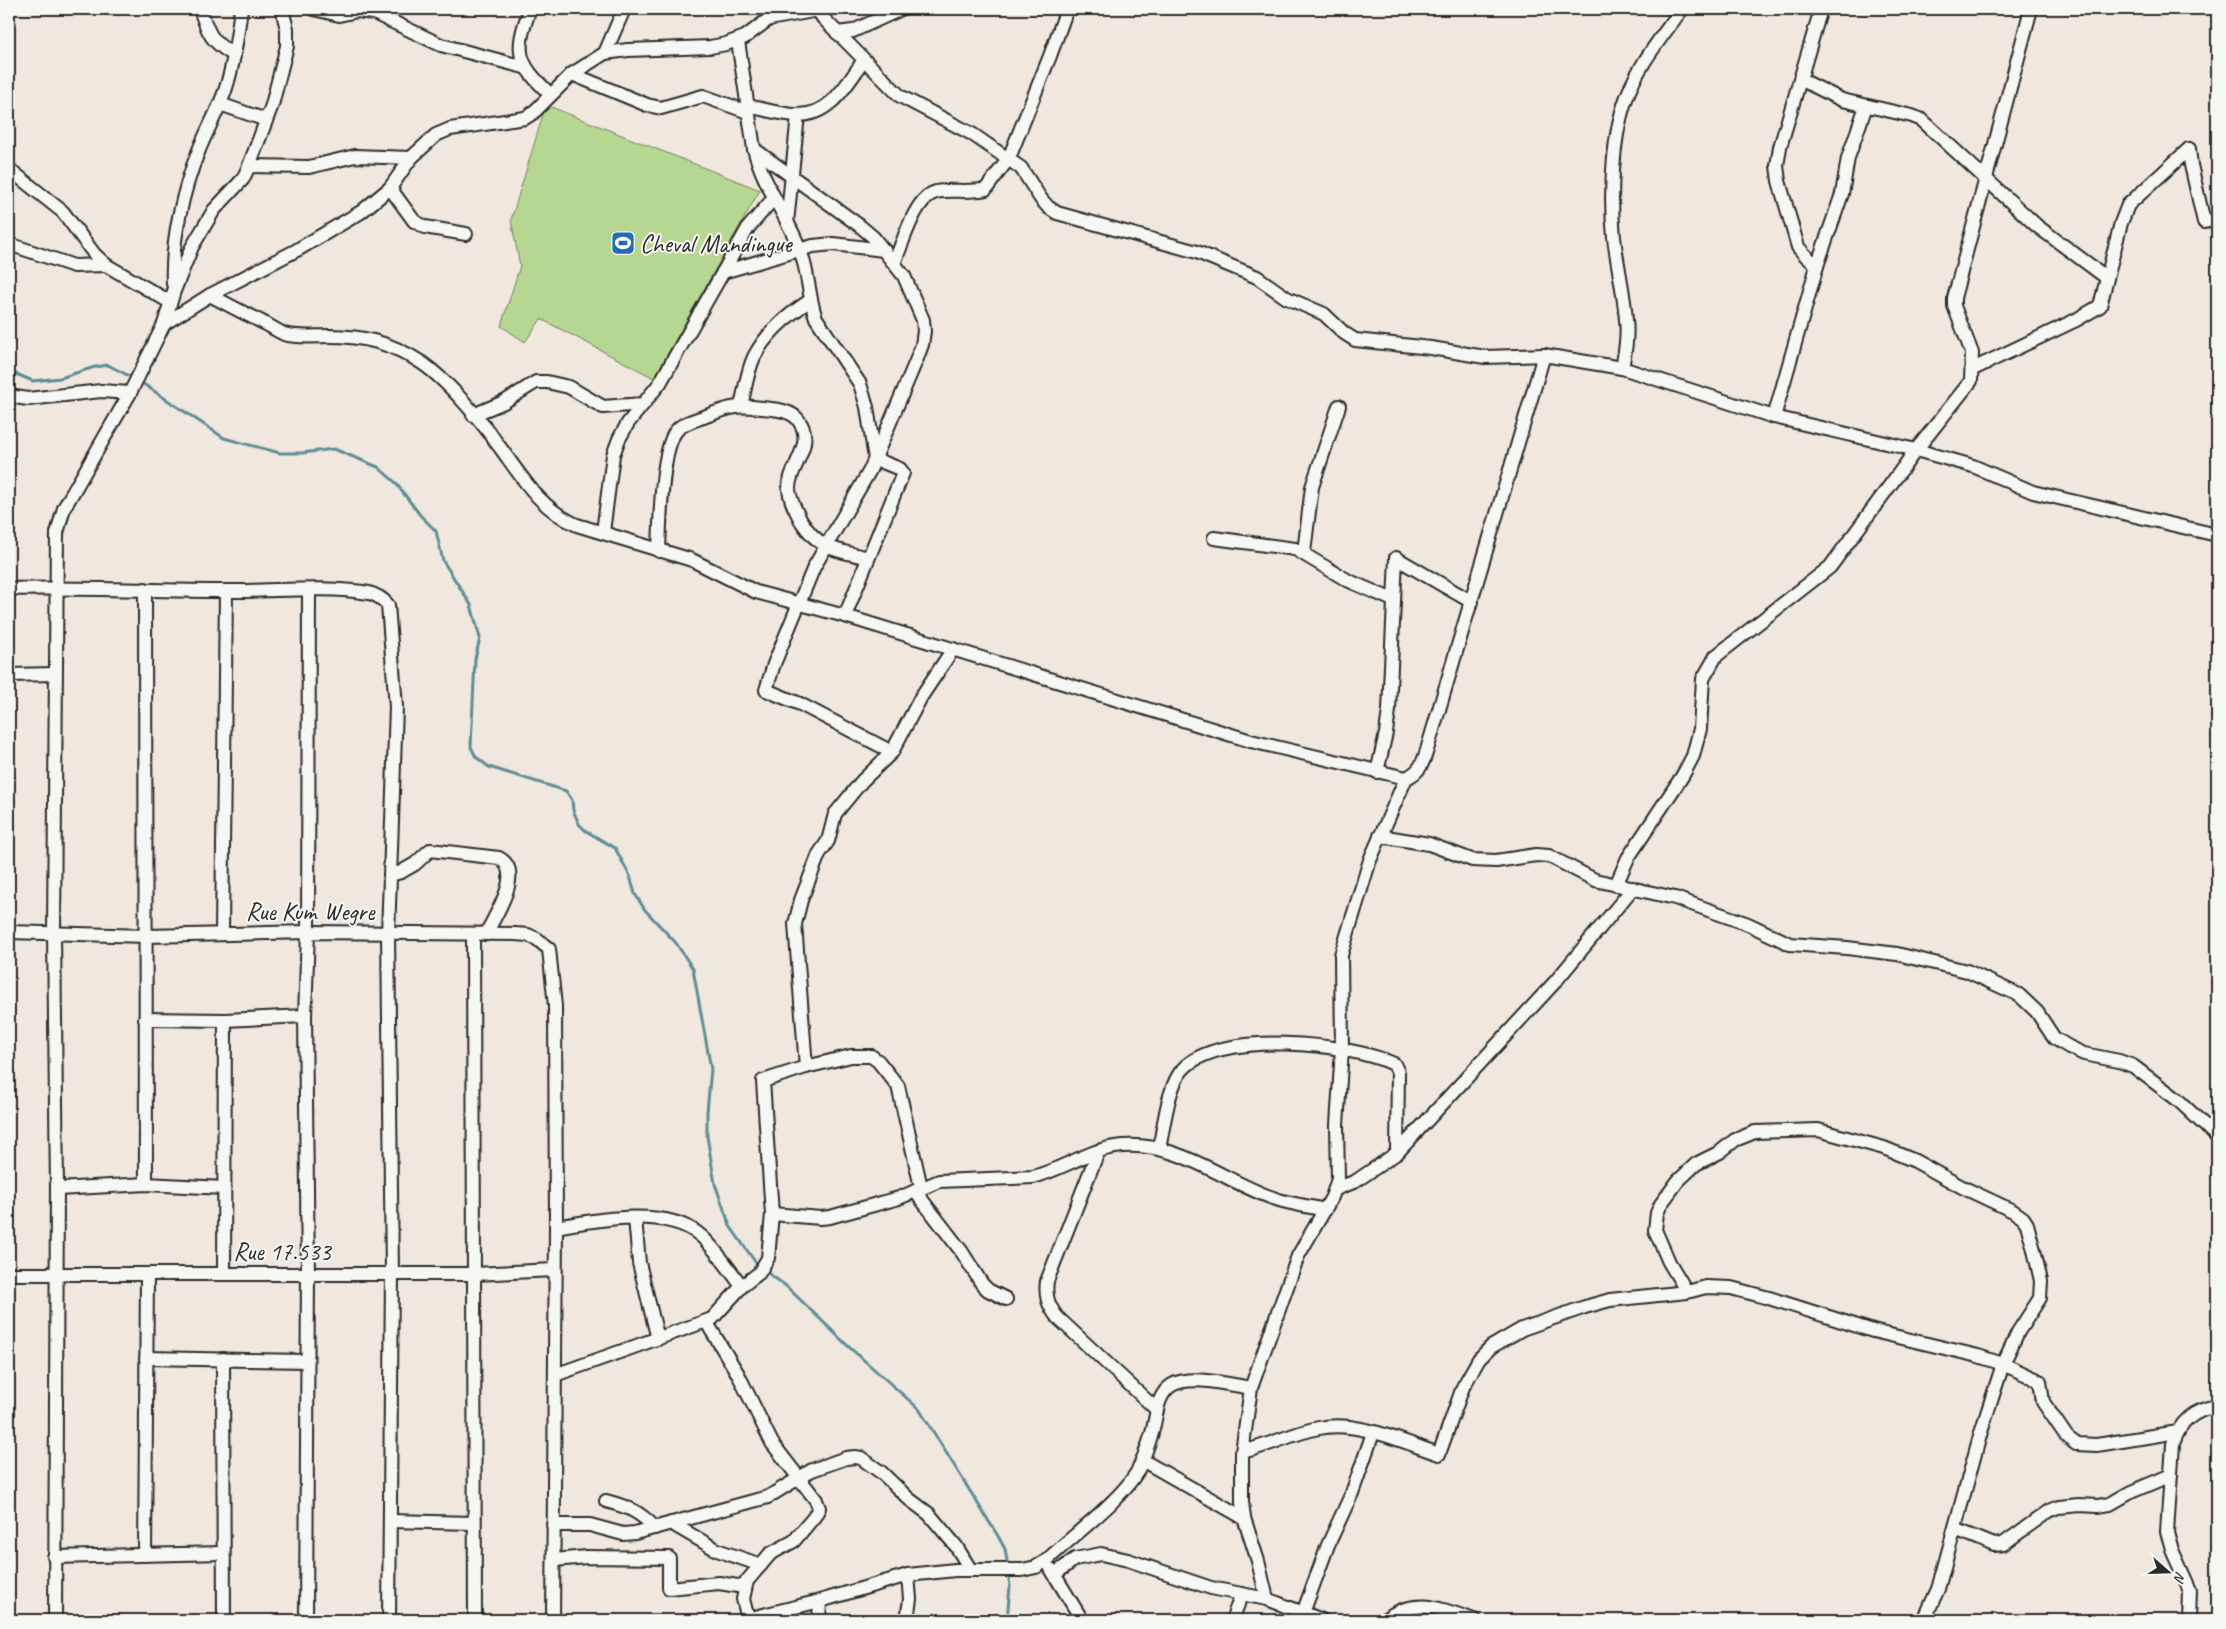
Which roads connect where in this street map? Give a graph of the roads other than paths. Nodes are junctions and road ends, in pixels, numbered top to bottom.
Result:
1 (200, 9) edge
2 (241, 9) edge
3 (282, 9) edge
4 (314, 9) edge
5 (530, 9) edge
6 (624, 9) edge
7 (820, 9) edge
8 (902, 9) edge
9 (1067, 9) edge
10 (1682, 9) edge
11 (1821, 9) edge
12 (2031, 9) edge
13 (349, 12) edge
14 (837, 33) junction
15 (738, 41) junction
16 (605, 54) junction
17 (234, 55) junction
18 (864, 60) junction
19 (524, 67) junction
20 (572, 74) junction
21 (1800, 79) junction
22 (550, 94) junction
23 (220, 104) junction
24 (1866, 106) junction
25 (748, 109) junction
26 (798, 115) junction
27 (266, 120) junction
28 (754, 149) junction
29 (411, 158) junction
30 (1009, 158) junction
31 (249, 166) junction
32 (9, 169) edge
33 (792, 175) junction
34 (1985, 180) junction
35 (390, 188) junction
36 (773, 199) junction
37 (2217, 219) edge
38 (787, 223) junction
39 (466, 234) dead end
40 (9, 244) edge
41 (800, 249) junction
42 (884, 250) junction
43 (894, 263) junction
44 (106, 265) junction
45 (1817, 266) junction
46 (723, 272) junction
47 (2107, 278) junction
48 (210, 295) junction
49 (172, 297) junction
50 (811, 300) junction
51 (164, 324) junction
52 (1544, 355) junction
53 (1622, 368) junction
54 (1973, 369) junction
55 (130, 393) junction
56 (9, 396) edge
57 (643, 404) junction
58 (741, 406) junction
59 (1339, 406) dead end
60 (473, 415) junction
61 (1774, 417) junction
62 (1916, 450) junction
63 (875, 459) junction
64 (604, 532) junction
65 (2217, 535) edge
66 (1214, 538) dead end
67 (825, 545) junction
68 (659, 551) junction
69 (1304, 552) junction
70 (868, 558) junction
71 (55, 588) junction
72 (9, 589) edge
73 (145, 589) junction
74 (309, 590) junction
75 (226, 592) junction
76 (1393, 600) junction
77 (1472, 602) junction
78 (800, 604) junction
79 (845, 616) junction
80 (952, 650) junction
81 (55, 674) junction
82 (9, 675) edge
83 (892, 752) junction
84 (1377, 772) junction
85 (1406, 778) junction
86 (1380, 836) junction
87 (390, 875) junction
88 (1616, 885) junction
89 (1633, 888) junction
90 (9, 932) edge
91 (308, 932) junction
92 (54, 933) junction
93 (222, 933) junction
94 (388, 934) junction
95 (473, 934) junction
96 (486, 934) junction
97 (147, 936) junction
98 (305, 1016) junction
99 (145, 1019) junction
100 (225, 1020) junction
101 (1342, 1049) junction
102 (806, 1067) junction
103 (2217, 1137) edge
104 (1159, 1149) junction
105 (1098, 1152) junction
106 (1397, 1153) junction
107 (146, 1184) junction
108 (224, 1188) junction
109 (918, 1189) junction
110 (1336, 1189) junction
111 (57, 1190) junction
112 (1325, 1210) junction
113 (772, 1214) junction
114 (635, 1218) junction
115 (556, 1227) junction
116 (554, 1270) junction
117 (56, 1273) junction
118 (9, 1274) edge
119 (147, 1274) junction
120 (224, 1274) junction
121 (308, 1274) junction
122 (392, 1274) junction
123 (474, 1274) junction
124 (742, 1286) junction
125 (1687, 1292) junction
126 (1006, 1298) dead end
127 (707, 1323) junction
128 (658, 1339) junction
129 (146, 1358) junction
130 (223, 1359) junction
131 (307, 1361) junction
132 (2003, 1364) junction
133 (555, 1375) junction
134 (1252, 1388) junction
135 (2217, 1406) edge
136 (1157, 1410) junction
137 (2177, 1432) junction
138 (1373, 1433) junction
139 (1242, 1452) junction
140 (1142, 1460) junction
141 (2171, 1475) junction
142 (800, 1478) junction
143 (606, 1501) dead end
144 (1244, 1518) junction
145 (390, 1521) junction
146 (474, 1523) junction
147 (671, 1523) junction
148 (553, 1525) junction
149 (655, 1528) junction
150 (1955, 1529) junction
151 (223, 1554) junction
152 (145, 1555) junction
153 (54, 1556) junction
154 (554, 1560) junction
155 (1046, 1560) junction
156 (761, 1565) junction
157 (970, 1569) junction
158 (1055, 1574) junction
159 (908, 1575) junction
160 (744, 1587) junction
161 (1242, 1594) junction
162 (1267, 1600) junction
163 (820, 1601) junction
164 (1303, 1613) junction
165 (55, 1620) edge
166 (224, 1620) edge
167 (306, 1620) edge
168 (389, 1620) edge
169 (475, 1620) edge
170 (553, 1620) edge
171 (745, 1620) edge
172 (820, 1620) edge
173 (907, 1620) edge
174 (1082, 1620) edge
175 (1232, 1620) edge
176 (1322, 1620) edge
177 (1384, 1620) edge
178 (1474, 1620) edge
179 (1924, 1620) edge
180 (2189, 1620) edge

1 - 17 street
2 - 17 street
3 - 27 street
4 - 13 street
5 - 19 street
6 - 16 street
7 - 14 street
7 - 15 street
8 - 14 street
9 - 30 street
10 - 53 street
11 - 21 street
12 - 34 street
13 - 19 street
14 - 18 street
15 - 16 street
15 - 25 street
16 - 20 street
17 - 23 street
18 - 26 street
18 - 30 street
19 - 22 street
20 - 22 street
20 - 25 street
21 - 24 street
21 - 45 street
22 - 29 street
23 - 27 street
23 - 49 street
24 - 34 street
24 - 45 street
25 - 26 street
25 - 28 street
26 - 33 street
27 - 31 street
28 - 33 street
28 - 36 street
29 - 31 street
29 - 35 street
30 - 43 street
30 - 52 street
31 - 49 street
32 - 44 street
33 - 38 street
33 - 42 street
34 - 47 street
34 - 54 street
35 - 39 street
35 - 48 street
36 - 38 street
36 - 46 street
37 - 47 street
38 - 41 street
40 - 44 street
41 - 42 street
41 - 46 street
41 - 50 street
42 - 43 street
43 - 63 street
44 - 49 street
45 - 61 street
46 - 57 street
47 - 54 street
48 - 51 street
48 - 60 street
49 - 51 street
50 - 58 street
50 - 63 street
51 - 55 street
52 - 53 street
52 - 77 street
53 - 61 street
54 - 62 street
55 - 56 street
55 - 71 street
57 - 60 street
57 - 64 street
58 - 67 street
58 - 68 street
59 - 69 street
60 - 64 street
61 - 62 street
62 - 65 street
62 - 88 street
63 - 67 street
63 - 70 street
64 - 68 street
66 - 69 street
67 - 70 street
67 - 78 street
68 - 78 street
69 - 76 street
70 - 79 street
71 - 72 street
71 - 73 street
71 - 81 street
73 - 75 street
73 - 97 street
74 - 75 street
74 - 87 street
74 - 91 street
75 - 93 street
76 - 77 street
76 - 84 street
77 - 85 street
78 - 79 street
78 - 83 street
79 - 80 street
80 - 83 street
80 - 84 street
81 - 82 street
81 - 92 street
83 - 102 street
84 - 85 street
85 - 86 street
86 - 88 street
86 - 101 street
87 - 94 street
87 - 96 street
88 - 89 street
89 - 103 street
89 - 106 street
90 - 92 street, Rue Kum Wegre
91 - 93 street, Rue Kum Wegre
91 - 94 street, Rue Kum Wegre
91 - 98 street
92 - 97 street, Rue Kum Wegre
92 - 111 street
93 - 97 street, Rue Kum Wegre
94 - 95 street, Rue Kum Wegre
94 - 122 street
95 - 96 street, Rue Kum Wegre
95 - 123 street
96 - 115 street, Rue Kum Wegre
97 - 99 street
98 - 100 street
98 - 121 street
99 - 100 street
99 - 107 street
100 - 108 street
101 - 104 street
101 - 106 street
101 - 110 street
102 - 109 street
102 - 113 street
104 - 105 street
104 - 112 street
105 - 109 street
105 - 136 street
106 - 110 street
107 - 108 street
107 - 111 street
108 - 120 street
109 - 113 street
109 - 126 street
110 - 112 street
111 - 117 street
112 - 134 street
113 - 124 street
114 - 115 street
114 - 124 street
114 - 128 street
115 - 116 street, Rue Kum Wegre
116 - 123 street, Rue 17.533
116 - 133 street, Rue Kum Wegre
117 - 118 street, Rue 17.533
117 - 119 street, Rue 17.533
117 - 153 street
119 - 120 street, Rue 17.533
119 - 129 street
120 - 121 street, Rue 17.533
121 - 122 street, Rue 17.533
121 - 131 street
122 - 123 street, Rue 17.533
122 - 145 street
123 - 146 street
124 - 127 street
125 - 132 street
125 - 132 street
125 - 138 street
127 - 128 street
127 - 142 street
128 - 133 street
129 - 130 street
129 - 152 street
130 - 131 street
130 - 151 street
131 - 167 street
132 - 137 street
132 - 150 street
133 - 148 street, Rue Kum Wegre
134 - 136 street
134 - 139 street
135 - 137 street
136 - 140 street
137 - 141 street
138 - 139 street
138 - 164 street
139 - 144 street
140 - 144 street
140 - 155 street
141 - 150 street
141 - 180 street
142 - 147 street
142 - 156 street
142 - 157 street
143 - 149 street
144 - 162 street
145 - 146 street
145 - 168 street
146 - 169 street
147 - 149 street
147 - 156 street
148 - 149 street
148 - 154 street, Rue Kum Wegre
150 - 179 street
151 - 152 street
151 - 166 street
152 - 153 street
153 - 165 street
154 - 160 street
154 - 170 street, Rue Kum Wegre
155 - 157 street
155 - 158 street
156 - 160 street
157 - 159 street
158 - 161 street
158 - 174 street
159 - 163 street
159 - 173 street
160 - 171 street
161 - 162 street
161 - 175 street
162 - 164 street
163 - 171 street
163 - 172 street
164 - 176 street
177 - 178 street

